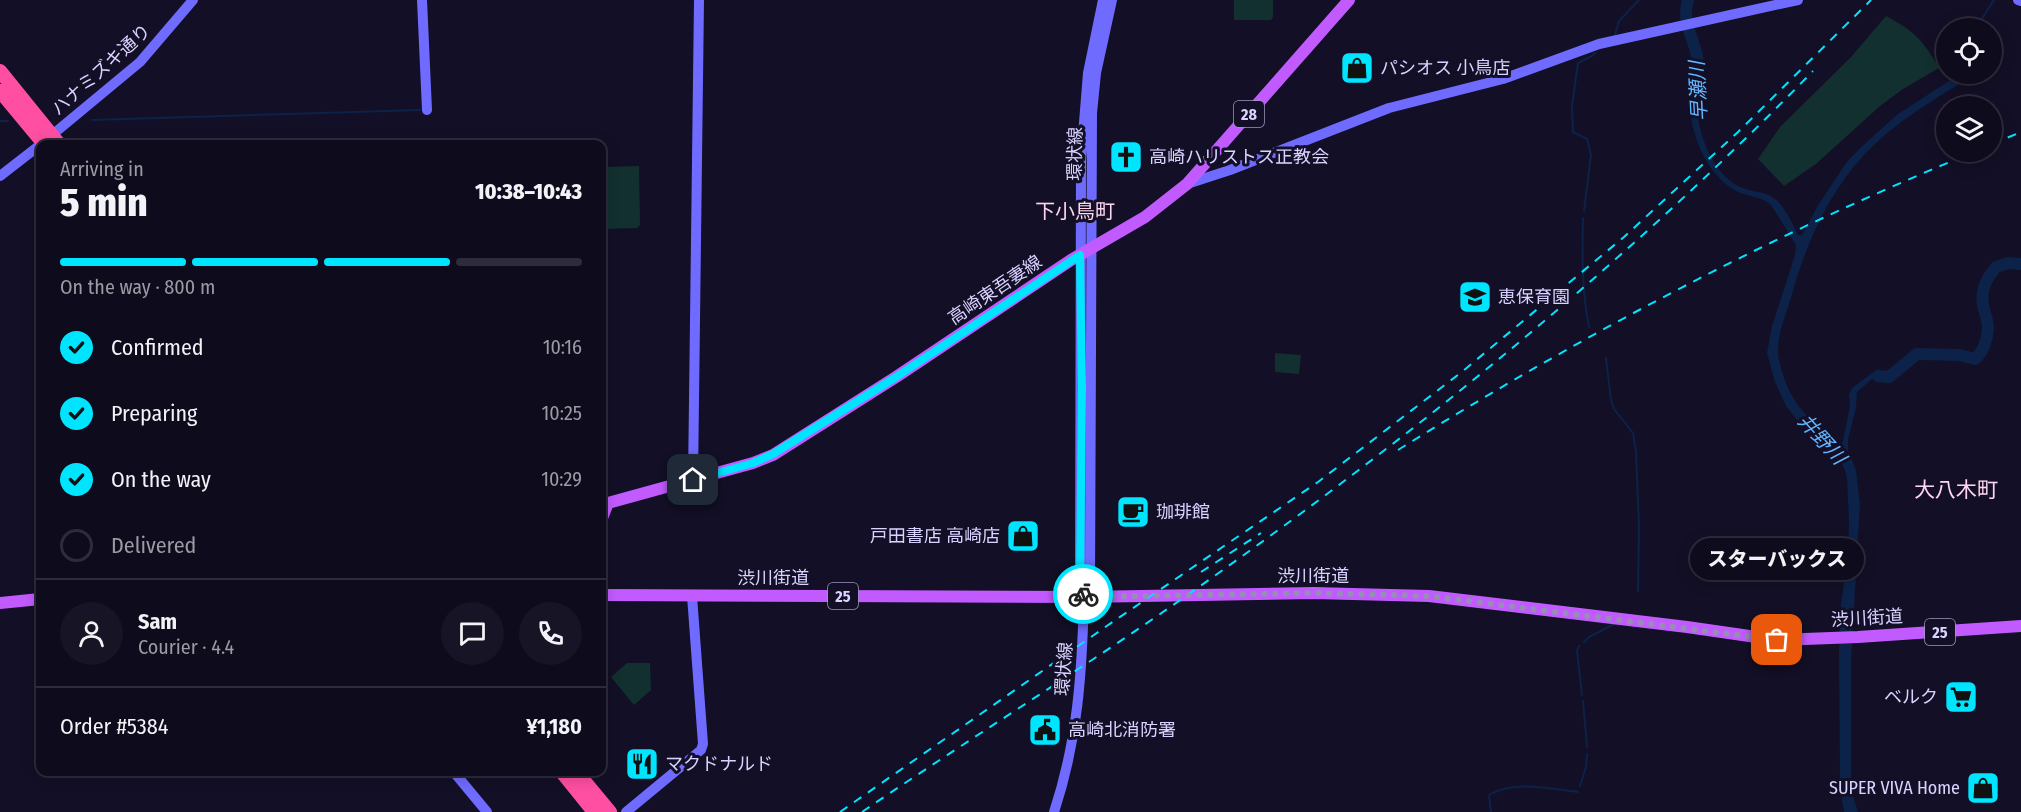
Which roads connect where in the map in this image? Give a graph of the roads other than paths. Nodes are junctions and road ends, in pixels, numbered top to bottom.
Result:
1 (193, 0) edge
2 (422, 0) edge
3 (699, 0) edge
4 (1103, 0) edge
5 (1112, 0) edge
6 (1349, 0) edge
7 (1798, 0) edge
8 (0, 71) edge
9 (0, 91) edge
10 (427, 110) dead end
11 (44, 140) edge
12 (45, 140) edge
13 (50, 140) edge
14 (36, 151) edge
15 (0, 177) edge
16 (1186, 184) junction
17 (1085, 252) junction
18 (693, 480) junction
19 (606, 508) edge
20 (606, 596) edge
21 (692, 596) junction
22 (1084, 597) junction
23 (36, 599) edge
24 (0, 603) edge
25 (2021, 626) edge
26 (457, 776) edge
27 (565, 776) edge
28 (580, 776) edge
29 (487, 812) edge
30 (594, 812) edge
31 (610, 812) edge
32 (626, 812) edge
33 (1054, 812) edge

1 - 13 street, ハナミズキ通り
2 - 10 street
3 - 18 street
4 - 17 street, 環状線
5 - 17 street, 環状線
6 - 16 main road, 高崎東吾妻線 / 28
7 - 16 street
8 - 12 highway
9 - 11 highway
14 - 15 street, ハナミズキ通り
16 - 17 main road, 高崎東吾妻線 / 28
17 - 18 main road, 高崎東吾妻線 / 28
17 - 22 street, 環状線
18 - 19 main road, 高崎東吾妻線 / 28
20 - 21 main road, 渋川街道 / 25
21 - 22 main road, 渋川街道 / 25
21 - 32 street
22 - 25 main road, 渋川街道 / 25
22 - 33 street, 環状線
23 - 24 main road
26 - 29 street
27 - 30 highway
28 - 31 highway

